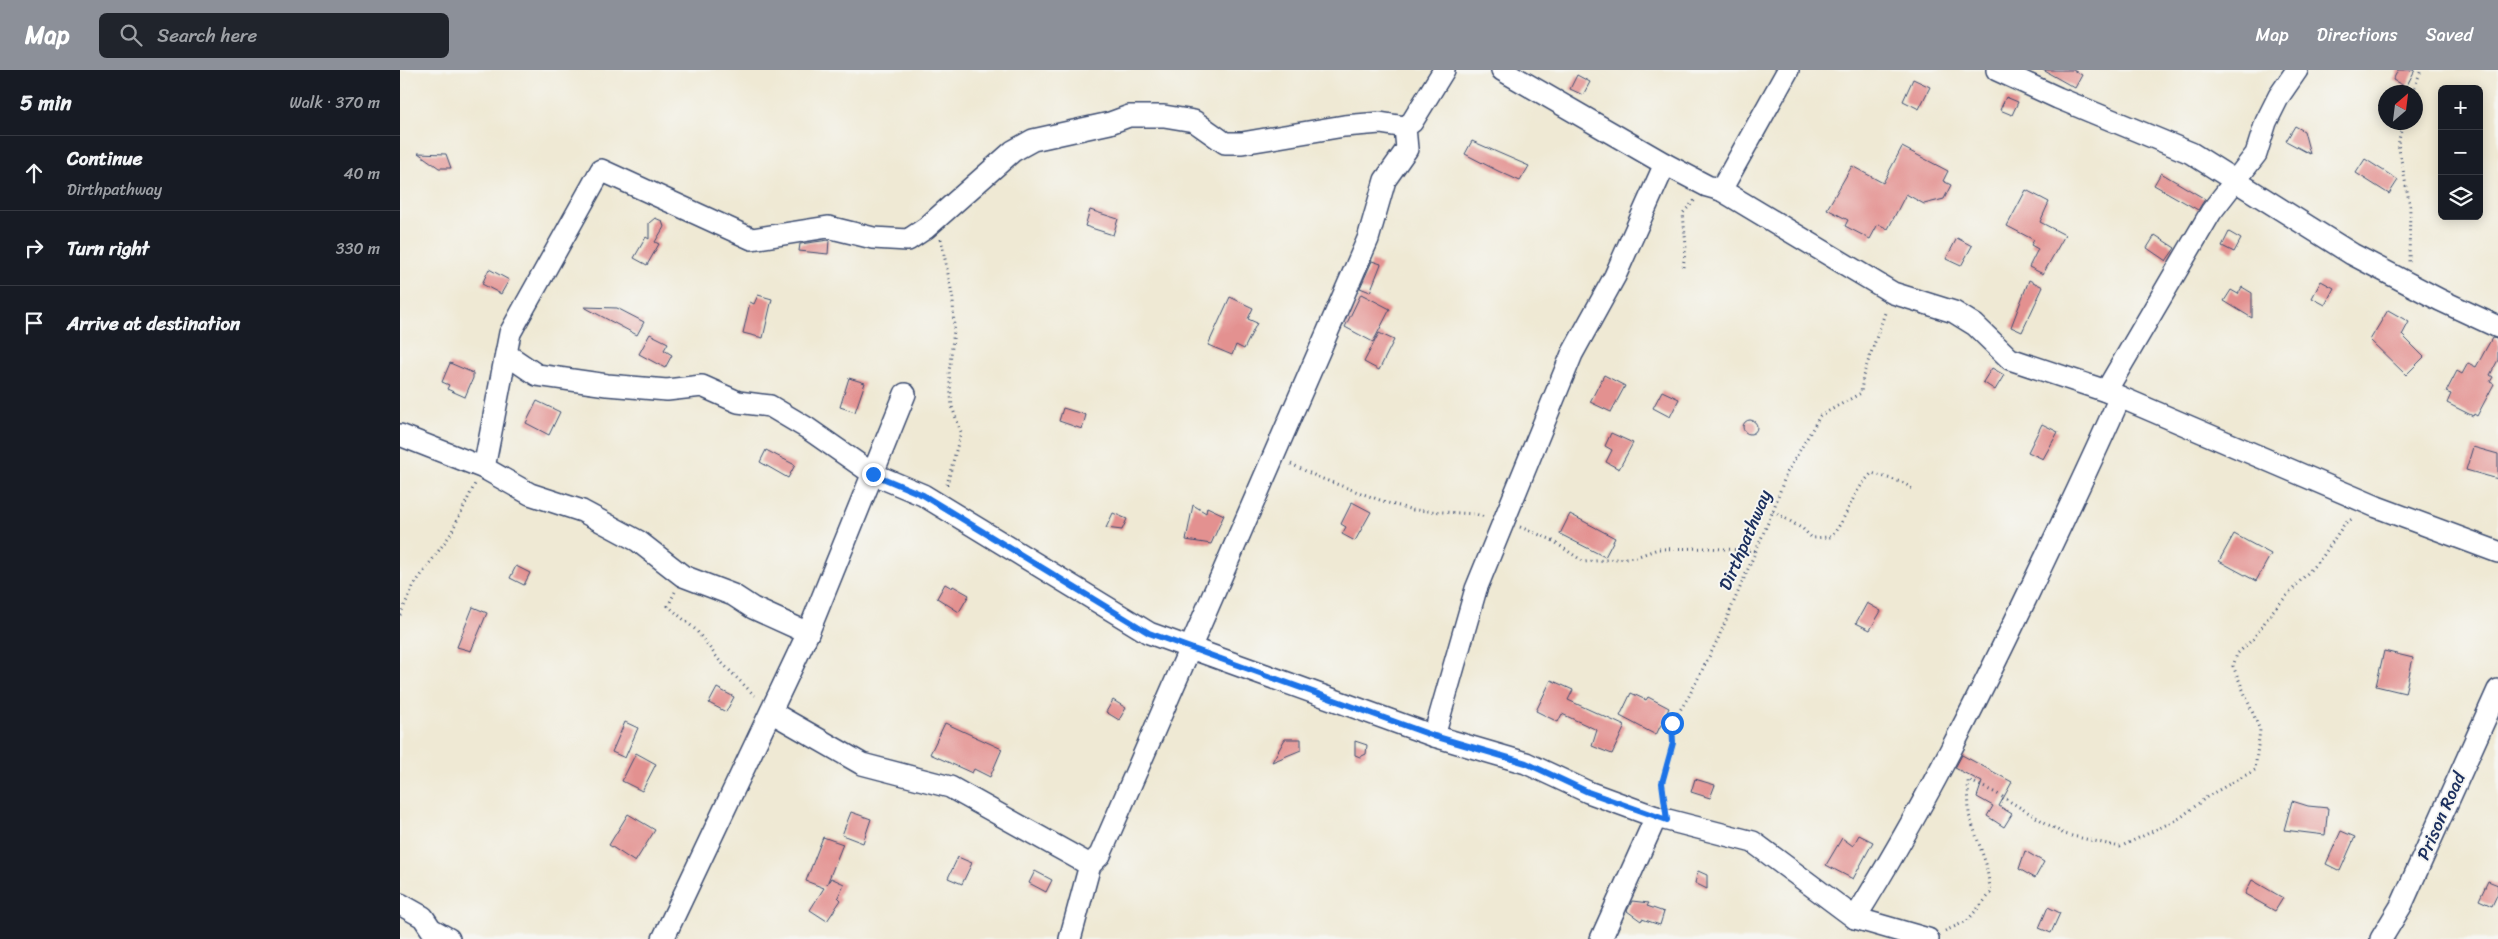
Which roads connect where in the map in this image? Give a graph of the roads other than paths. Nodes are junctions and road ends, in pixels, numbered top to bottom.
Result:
1 (1444, 70) edge
2 (1502, 70) edge
3 (1788, 70) edge
4 (1998, 70) edge
5 (2297, 70) edge
6 (1405, 127) junction
7 (1665, 164) junction
8 (2236, 182) junction
9 (1714, 188) junction
10 (2498, 327) edge
11 (506, 354) junction
12 (905, 394) dead end
13 (2113, 394) junction
14 (400, 435) edge
15 (484, 468) junction
16 (873, 474) junction
17 (2498, 552) edge
18 (808, 633) junction
19 (1190, 647) junction
20 (2498, 690) edge
21 (771, 712) junction
22 (1434, 736) junction
23 (1662, 818) junction
24 (1090, 865) junction
25 (400, 904) edge
26 (1855, 918) junction
27 (1933, 934) edge
28 (449, 939) edge
29 (664, 939) edge
30 (1070, 939) edge
31 (1601, 939) edge
32 (2382, 939) edge

1 - 6 street
2 - 7 street
3 - 9 street
4 - 8 street
5 - 8 street
6 - 11 street
6 - 19 street
7 - 9 street
7 - 22 street
8 - 10 street
8 - 13 street
9 - 13 street
11 - 15 street
11 - 16 street
12 - 16 street
13 - 17 street
13 - 26 street
14 - 15 street
15 - 18 street
16 - 18 street
16 - 19 street
18 - 21 street
19 - 22 street
19 - 24 street
20 - 32 street, Prison Road
21 - 24 street
21 - 29 street
22 - 23 street
23 - 26 street
23 - 31 street
24 - 30 street
25 - 28 street
26 - 27 street

